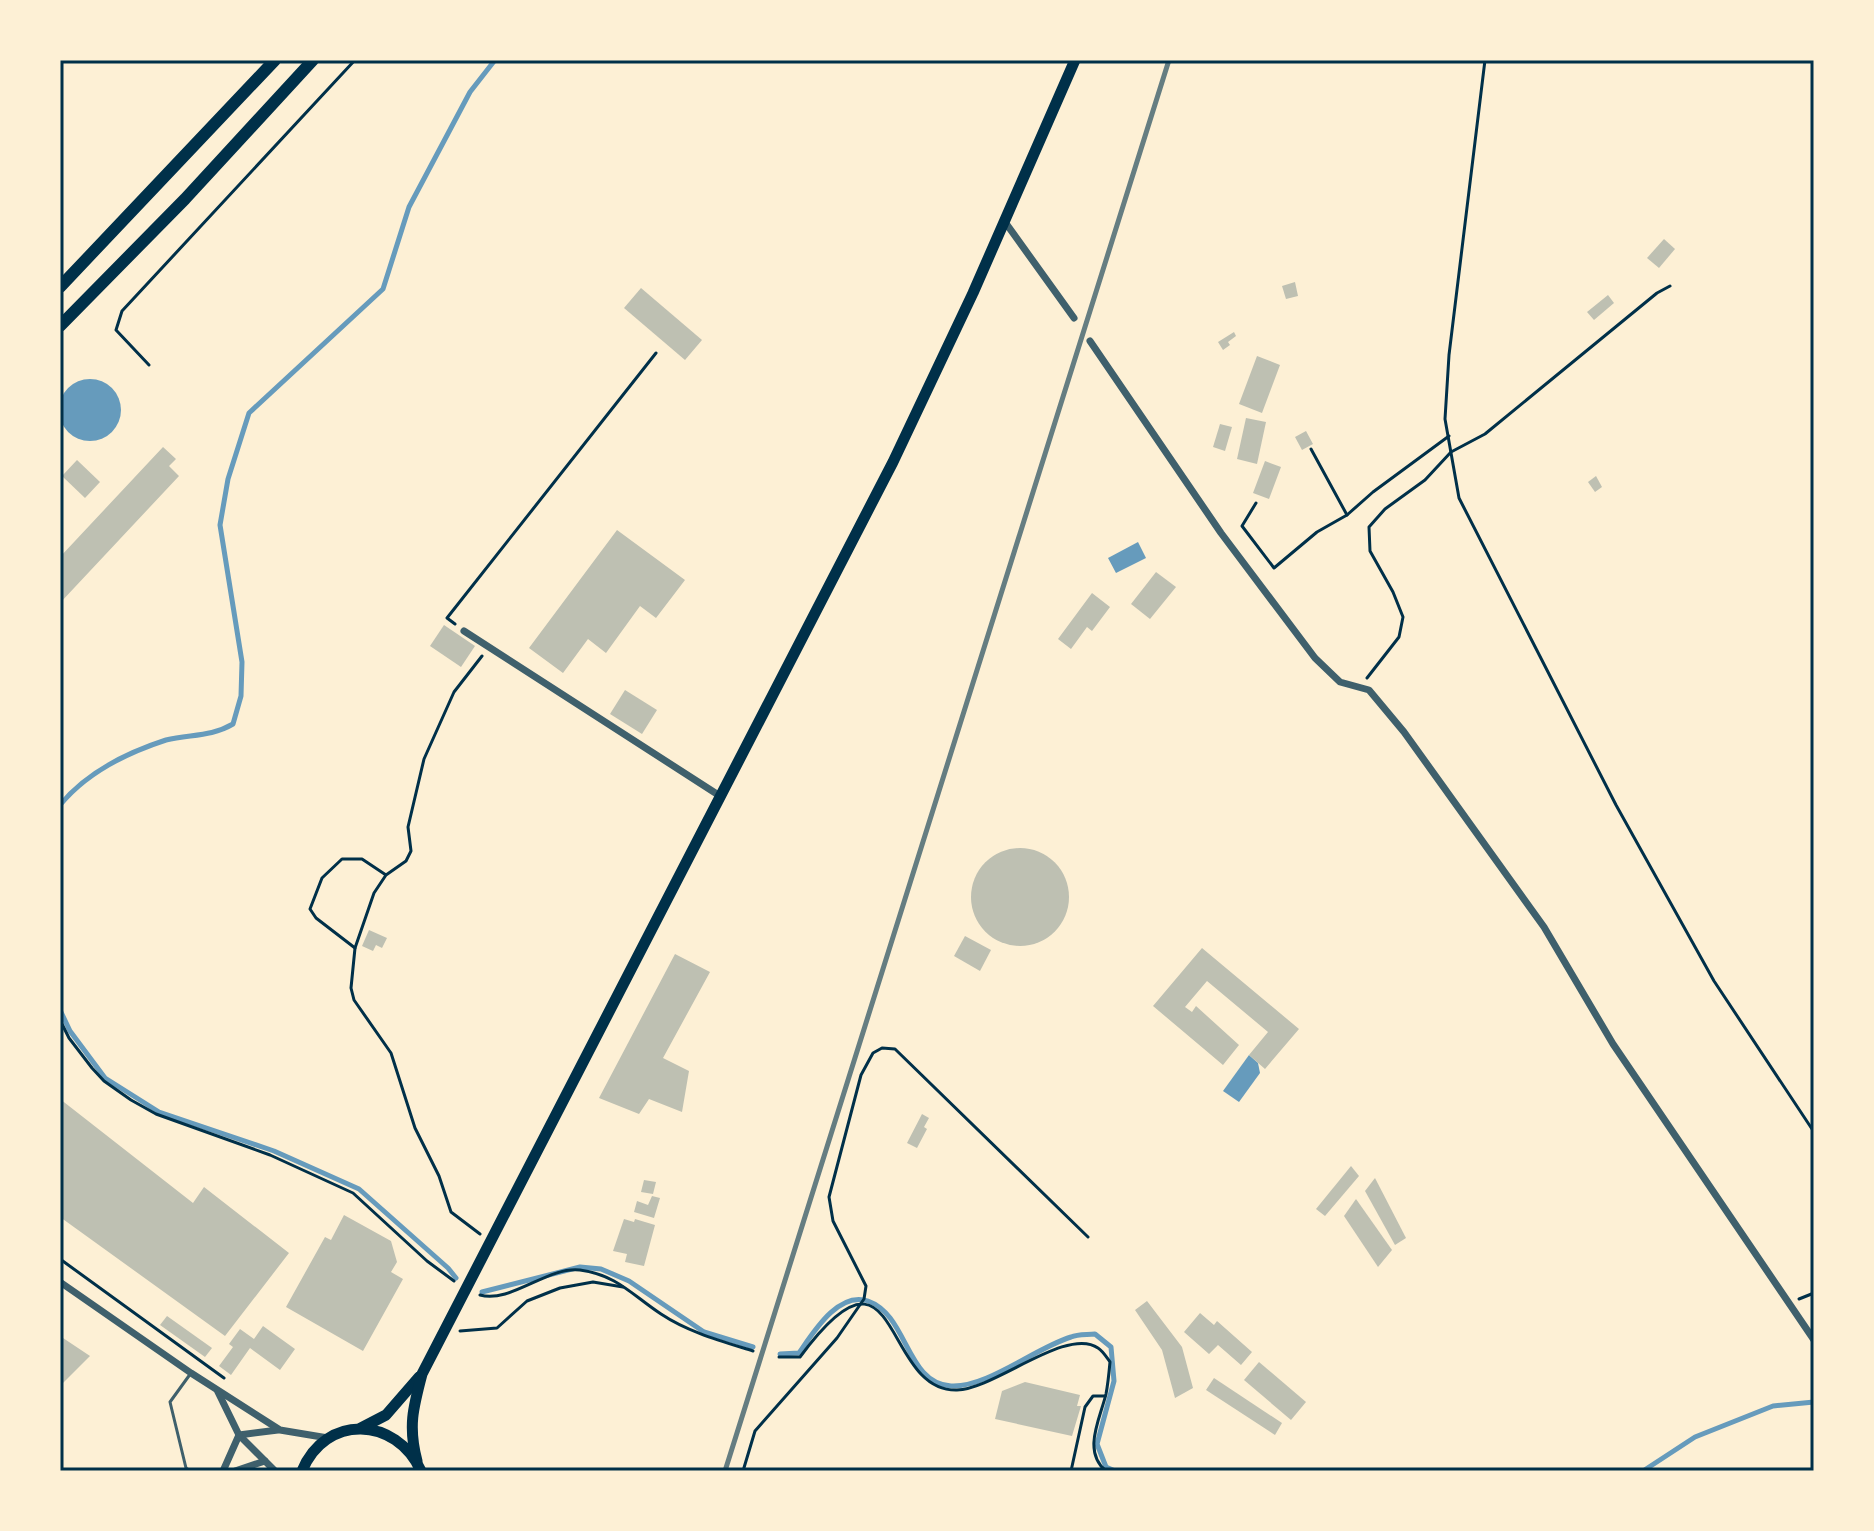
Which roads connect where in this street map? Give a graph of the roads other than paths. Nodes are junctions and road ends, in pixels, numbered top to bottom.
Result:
1 (275, 60) edge
2 (313, 60) edge
3 (1075, 60) edge
4 (1005, 222) junction
5 (60, 287) edge
6 (1074, 318) dead end
7 (60, 326) edge
8 (1090, 341) dead end
9 (464, 631) road end
10 (720, 796) junction
11 (60, 1282) edge
12 (1814, 1340) edge
13 (191, 1373) junction
14 (422, 1374) junction
15 (217, 1390) junction
16 (360, 1429) junction
17 (280, 1430) junction
18 (239, 1435) junction
19 (328, 1438) junction
20 (265, 1461) junction
21 (419, 1466) edge
22 (190, 1471) edge
23 (223, 1471) edge
24 (235, 1471) edge
25 (275, 1471) edge
26 (302, 1471) edge

1 - 5 highway
2 - 7 highway
3 - 4 main road
4 - 6 street
4 - 10 main road
8 - 12 street
9 - 10 street
10 - 14 main road
11 - 13 street
13 - 15 street
13 - 22 lane
14 - 16 main road
14 - 21 main road
15 - 17 street
15 - 18 street
16 - 19 main road
16 - 21 main road
17 - 18 street
17 - 19 street
18 - 20 street
18 - 23 street
19 - 26 main road
20 - 24 street
20 - 25 street

